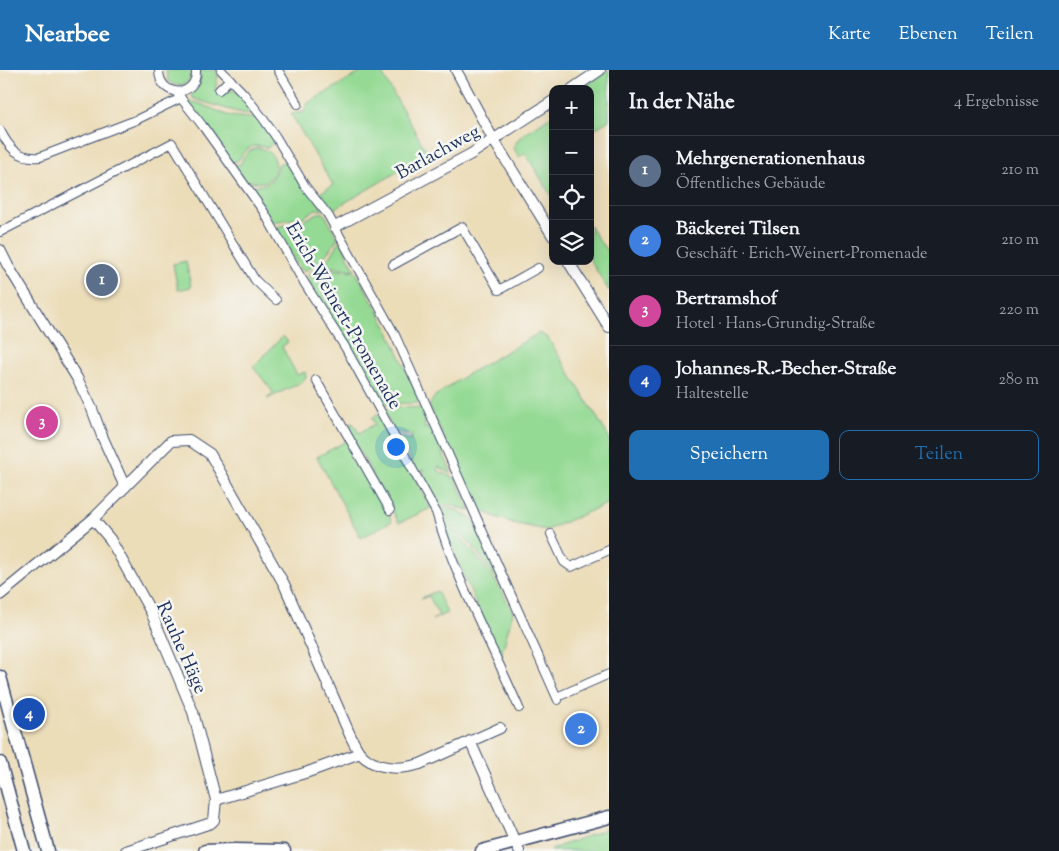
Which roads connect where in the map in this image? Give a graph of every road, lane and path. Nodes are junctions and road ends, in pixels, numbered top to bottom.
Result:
1 (159, 70) edge
2 (196, 70) edge
3 (221, 70) edge
4 (278, 70) edge
5 (456, 70) edge
6 (600, 70) edge
7 (230, 79) junction
8 (578, 85) edge
9 (219, 90) dead end
10 (179, 95) junction
11 (298, 104) dead end
12 (549, 104) edge
13 (0, 130) edge
14 (493, 140) junction
15 (335, 227) junction
16 (549, 230) edge
17 (0, 232) edge
18 (0, 250) edge
19 (392, 265) dead end
20 (570, 265) edge
21 (538, 268) dead end
22 (276, 300) dead end
23 (609, 327) edge
24 (316, 380) dead end
25 (125, 487) junction
26 (390, 510) dead end
27 (93, 519) junction
28 (551, 534) dead end
29 (609, 550) edge
30 (0, 595) edge
31 (609, 674) edge
32 (0, 677) edge
33 (519, 708) dead end
34 (500, 728) dead end
35 (470, 742) junction
36 (360, 753) junction
37 (0, 763) edge
38 (216, 800) junction
39 (609, 817) edge
40 (518, 847) edge
41 (24, 851) edge
42 (48, 851) edge
43 (126, 851) edge
44 (206, 851) edge
45 (284, 851) edge
46 (482, 851) edge

1 - 10 street, Erich-Weinert-Promenade
2 - 10 street
3 - 7 street, Erich-Weinert-Promenade
4 - 11 street
5 - 14 street
6 - 8 street
7 - 9 street
7 - 15 street, Erich-Weinert-Promenade
10 - 13 street
10 - 33 street, Erich-Weinert-Promenade
12 - 14 street, Barlachweg
14 - 15 street, Barlachweg
14 - 16 street
15 - 31 street, Erich-Weinert-Promenade
17 - 22 street
18 - 25 street
19 - 21 street
20 - 23 street
24 - 26 street
25 - 27 street
25 - 36 street
27 - 30 street
27 - 38 street, Rauhe Häge
28 - 29 street
32 - 42 street
34 - 35 street
35 - 36 street
35 - 40 street
36 - 38 street
37 - 41 street
38 - 43 street
39 - 40 street
40 - 46 street
44 - 45 street

